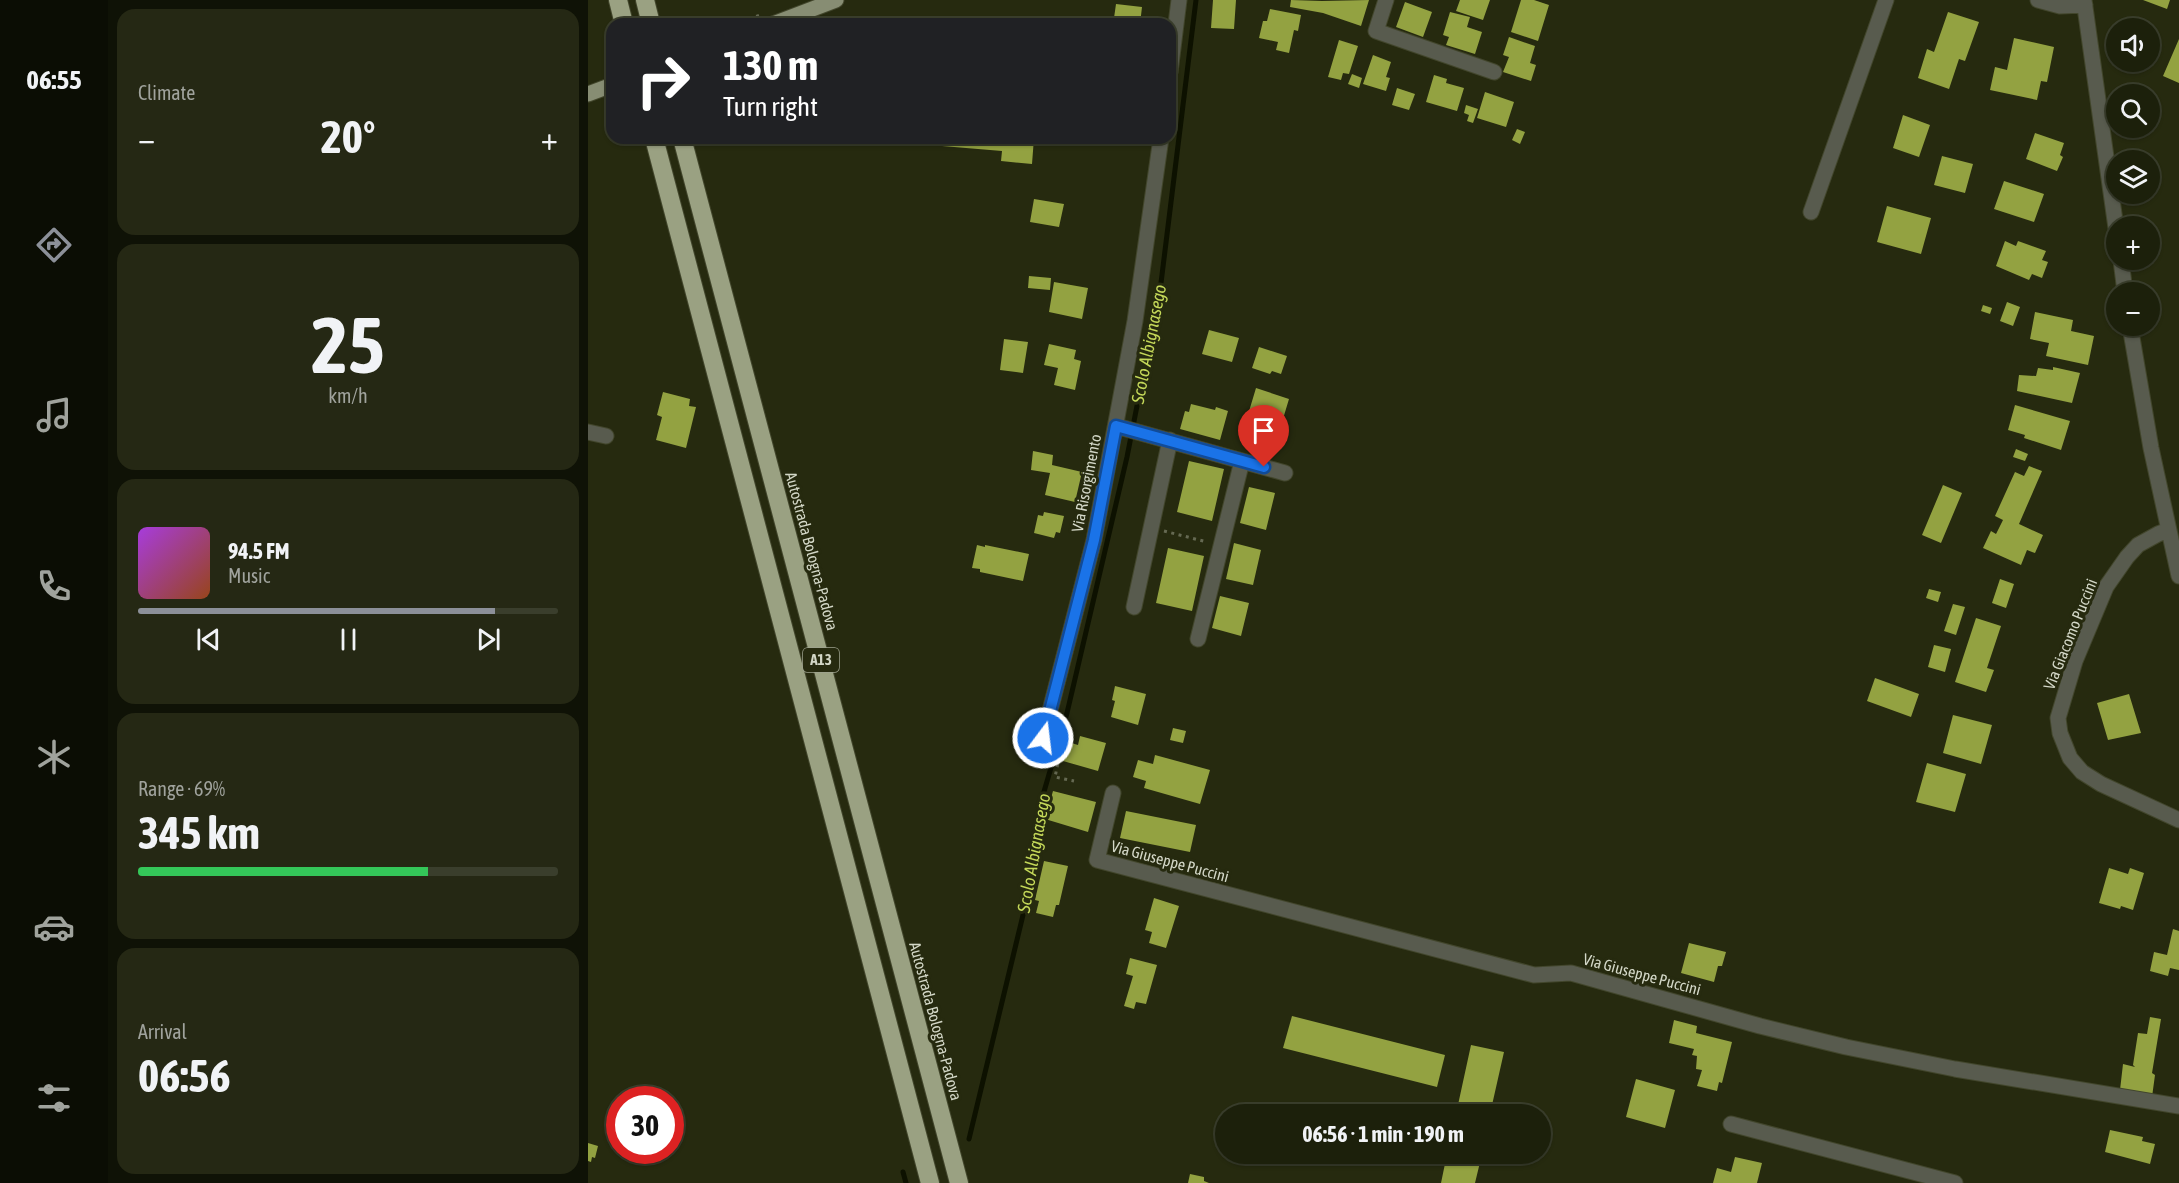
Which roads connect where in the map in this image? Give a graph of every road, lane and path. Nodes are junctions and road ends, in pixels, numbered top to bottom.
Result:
1 (618, 0) edge
2 (645, 0) edge
3 (836, 0) edge
4 (1179, 0) edge
5 (1386, 0) edge
6 (1886, 0) edge
7 (2037, 0) edge
8 (2085, 3) edge
9 (622, 18) edge
10 (650, 18) edge
11 (789, 18) edge
12 (1176, 24) edge
13 (1494, 72) dead end
14 (606, 87) edge
15 (588, 94) edge
16 (656, 144) edge
17 (684, 144) edge
18 (1160, 144) edge
19 (1811, 213) dead end
20 (2114, 216) edge
21 (2132, 336) edge
22 (1126, 428) junction
23 (588, 432) edge
24 (606, 436) dead end
25 (1170, 440) junction
26 (1242, 461) junction
27 (1285, 473) dead end
28 (1151, 528) junction
29 (2169, 530) junction
30 (1221, 545) junction
31 (2179, 576) edge
32 (1134, 607) dead end
33 (1198, 639) dead end
34 (1038, 757) dead end
35 (1058, 763) dead end
36 (1074, 781) dead end
37 (1113, 793) dead end
38 (2179, 820) edge
39 (2179, 1106) edge
40 (1731, 1124) dead end
41 (930, 1183) edge
42 (959, 1183) edge
43 (1955, 1183) edge

1 - 9 highway
2 - 10 highway
3 - 11 main road
4 - 12 street
5 - 13 street
6 - 19 street
7 - 8 street
8 - 20 street
14 - 15 main road
16 - 41 highway, A13
17 - 42 highway, Autostrada Bologna-Padova / A13
18 - 22 street, Via Risorgimento
21 - 29 street
22 - 25 street
22 - 34 street, Via Risorgimento
23 - 24 street
25 - 26 street
25 - 28 street
26 - 27 street
26 - 30 street
28 - 30 path
28 - 32 street
29 - 31 street
29 - 38 street, Via Giacomo Puccini
30 - 33 street
35 - 36 path
37 - 39 street, Via Giuseppe Puccini
40 - 43 street

